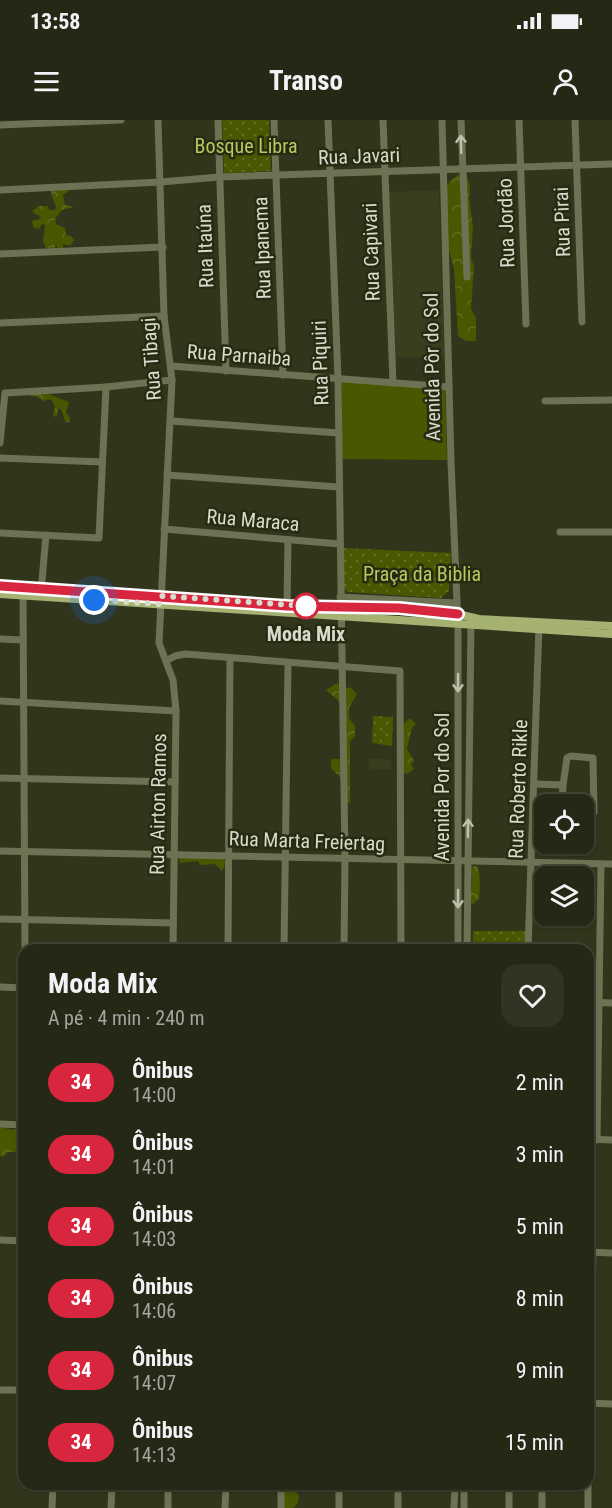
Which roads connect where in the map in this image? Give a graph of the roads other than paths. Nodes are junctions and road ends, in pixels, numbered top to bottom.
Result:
1 (110, 120) edge
2 (121, 120) edge
3 (158, 120) edge
4 (218, 120) edge
5 (274, 120) edge
6 (328, 120) edge
7 (383, 120) edge
8 (442, 120) edge
9 (461, 120) edge
10 (519, 120) edge
11 (575, 120) edge
12 (37, 122) edge
13 (0, 125) edge
14 (612, 165) edge
15 (577, 166) junction
16 (521, 167) junction
17 (462, 169) junction
18 (444, 170) junction
19 (384, 171) junction
20 (330, 173) junction
21 (276, 175) junction
22 (219, 177) junction
23 (161, 182) junction
24 (0, 190) edge
25 (163, 247) junction
26 (0, 254) edge
27 (468, 276) dead end
28 (164, 316) junction
29 (582, 322) dead end
30 (0, 323) edge
31 (526, 324) dead end
32 (171, 366) junction
33 (226, 370) junction
34 (283, 375) junction
35 (338, 379) junction
36 (172, 380) junction
37 (393, 383) junction
38 (106, 387) junction
39 (449, 387) junction
40 (612, 400) edge
41 (545, 401) dead end
42 (171, 422) junction
43 (0, 430) edge
44 (339, 433) junction
45 (0, 443) edge
46 (0, 458) edge
47 (102, 462) junction
48 (168, 475) junction
49 (339, 487) junction
50 (164, 529) junction
51 (560, 532) dead end
52 (612, 532) edge
53 (0, 533) edge
54 (46, 535) junction
55 (288, 540) junction
56 (340, 544) junction
57 (0, 586) edge
58 (23, 592) junction
59 (41, 593) junction
60 (0, 594) edge
61 (160, 600) junction
62 (456, 603) junction
63 (287, 606) junction
64 (340, 606) junction
65 (458, 614) junction
66 (471, 622) junction
67 (458, 625) junction
68 (539, 625) junction
69 (612, 626) edge
70 (612, 634) edge
71 (0, 639) edge
72 (23, 640) junction
73 (230, 658) junction
74 (165, 661) junction
75 (288, 663) junction
76 (342, 667) junction
77 (0, 701) edge
78 (23, 702) junction
79 (176, 711) junction
80 (0, 778) edge
81 (24, 780) junction
82 (175, 782) junction
83 (535, 784) junction
84 (563, 785) junction
85 (563, 794) edge
86 (593, 794) edge
87 (0, 851) edge
88 (24, 852) junction
89 (174, 854) junction
90 (229, 855) junction
91 (285, 856) junction
92 (345, 858) junction
93 (401, 861) junction
94 (458, 862) junction
95 (468, 862) junction
96 (532, 864) junction
97 (601, 864) junction
98 (612, 864) edge
99 (0, 919) edge
100 (25, 920) junction
101 (173, 923) junction
102 (25, 944) edge
103 (173, 944) edge
104 (228, 944) edge
105 (284, 944) edge
106 (344, 944) edge
107 (401, 944) edge
108 (458, 944) edge
109 (467, 944) edge
110 (528, 944) edge
111 (0, 987) edge
112 (18, 988) edge
113 (594, 1002) edge
114 (600, 1002) junction
115 (612, 1003) edge
116 (0, 1124) edge
117 (18, 1125) edge
118 (594, 1140) edge
119 (597, 1140) junction
120 (612, 1140) edge
121 (0, 1240) edge
122 (18, 1240) edge
123 (594, 1252) edge
124 (612, 1253) edge
125 (0, 1390) edge
126 (18, 1390) edge
127 (594, 1403) edge
128 (612, 1404) edge
129 (53, 1490) edge
130 (112, 1490) edge
131 (168, 1490) edge
132 (226, 1490) edge
133 (281, 1490) edge
134 (339, 1490) edge
135 (398, 1490) edge
136 (454, 1490) edge
137 (465, 1490) edge
138 (510, 1490) edge
139 (542, 1490) edge
140 (588, 1490) edge
141 (52, 1508) edge
142 (111, 1508) edge
143 (168, 1508) edge
144 (225, 1508) edge
145 (281, 1508) edge
146 (339, 1508) edge
147 (398, 1508) edge
148 (454, 1508) edge
149 (464, 1508) edge
150 (509, 1508) edge
151 (542, 1508) edge
152 (588, 1508) edge

1 - 2 street
1 - 12 street
3 - 23 street, Rua Tibagi
4 - 22 street, Rua Itaúna
5 - 21 street, Rua Ipanema
6 - 20 street, Rua Piquiri
7 - 19 street, Rua Capivari
8 - 18 street, Avenida Pôr do Sol
17 -> 9 street
10 - 16 street, Rua Jordão
11 - 15 street, Rua Pirai
12 - 13 street
14 - 15 street, Rua Javari
15 - 16 street, Rua Javari
15 - 29 street, Rua Pirai
16 - 17 street, Rua Javari
16 - 31 street, Rua Jordão
17 - 18 street, Rua Javari
17 - 27 street
18 - 19 street, Rua Javari
18 - 39 street, Avenida Pôr do Sol
19 - 20 street, Rua Javari
19 - 37 street, Rua Capivari
20 - 21 street, Rua Javari
20 - 35 street, Rua Piquiri
21 - 22 street, Rua Javari
21 - 34 street, Rua Ipanema
22 - 23 street, Rua Javari
22 - 33 street, Rua Itaúna
23 - 24 street, Rua Javari
23 - 25 street, Rua Tibagi
25 - 26 street
25 - 28 street, Rua Tibagi
28 - 30 street
28 - 32 street, Rua Tibagi
32 - 33 street, Rua Parnaiba
32 - 36 street, Rua Tibagi
33 - 34 street, Rua Parnaiba
34 - 35 street, Rua Parnaiba
35 - 37 street, Rua Parnaiba
35 - 44 street, Rua Piquiri
36 - 38 street
36 - 42 street, Rua Tibagi
37 - 39 street, Rua Parnaiba
38 - 43 street
38 - 47 street
39 - 62 street, Avenida Pôr do Sol
40 - 41 street
42 - 44 street
42 - 48 street, Rua Tibagi
43 - 45 street
44 - 49 street, Rua Piquiri
46 - 47 street
47 - 54 street
48 - 49 street
48 - 50 street, Rua Tibagi
49 - 56 street, Rua Piquiri
50 - 55 street, Rua Maraca
50 - 61 street, Rua Tibagi
51 - 52 street
53 - 54 street
54 - 59 street
55 - 56 street, Rua Maraca
55 - 63 street
56 - 64 street, Rua Piquiri
57 - 58 main road
58 - 59 main road
58 - 60 main road
58 - 72 street
59 - 61 main road
61 - 63 main road
61 - 64 main road
61 - 74 street, Rua Tibagi
62 - 64 street
62 - 65 street, Avenida Pôr do Sol
63 - 64 main road
64 - 65 main road
64 - 67 main road
64 - 76 street, Rua Piquiri
65 - 66 main road
65 - 67 street, Avenida Por do Sol
66 - 67 main road
66 - 68 main road
95 -> 66 street, Avenida Por do Sol
67 -> 94 street, Avenida Por do Sol
68 - 69 main road
68 - 70 main road
68 - 83 street, Rua Roberto Rikle
71 - 72 street
72 - 78 street
73 - 74 street
73 - 75 street
73 - 90 street
74 - 79 street, Rua Airton Ramos
75 - 76 street
75 - 91 street
76 - 92 street, Rua Piquiri
76 - 93 street
77 - 78 street
78 - 79 street
78 - 81 street
79 - 82 street, Rua Airton Ramos
80 - 81 street
81 - 82 street
81 - 88 street
82 - 89 street, Rua Airton Ramos
83 - 84 street
83 - 96 street, Rua Roberto Rikle
84 - 85 street
84 - 86 street
87 - 88 street, Rua Marta Freiertag
88 - 89 street, Rua Marta Freiertag
88 - 100 street
89 - 90 street, Rua Marta Freiertag
89 - 101 street, Rua Airton Ramos
90 - 91 street, Rua Marta Freiertag
90 - 104 street
91 - 92 street, Rua Marta Freiertag
91 - 105 street
92 - 93 street, Rua Marta Freiertag
92 - 106 street, Rua Piquiri
93 - 94 street, Rua Marta Freiertag
93 - 107 street
94 - 95 street, Rua Marta Freiertag
94 -> 108 street, Avenida Por do Sol
95 - 96 street, Rua Marta Freiertag
95 - 109 street, Avenida Por do Sol
96 - 97 street, Rua Marta Freiertag
96 - 110 street, Rua Roberto Rikle
97 - 98 street, Rua Marta Freiertag
97 - 114 street
99 - 100 street
100 - 101 street
100 - 102 street
101 - 103 street, Rua Airton Ramos
111 - 112 street
113 - 114 street
114 - 115 street
114 - 119 street
116 - 117 street
118 - 119 street
119 - 120 street
121 - 122 street
123 - 124 street
125 - 126 street
127 - 128 street
129 - 141 street
130 - 142 street
131 - 143 street
132 - 144 street
133 - 145 street
134 - 146 street
135 - 147 street
136 - 148 street
137 - 149 street
138 - 150 street
139 - 151 street
140 - 152 street

